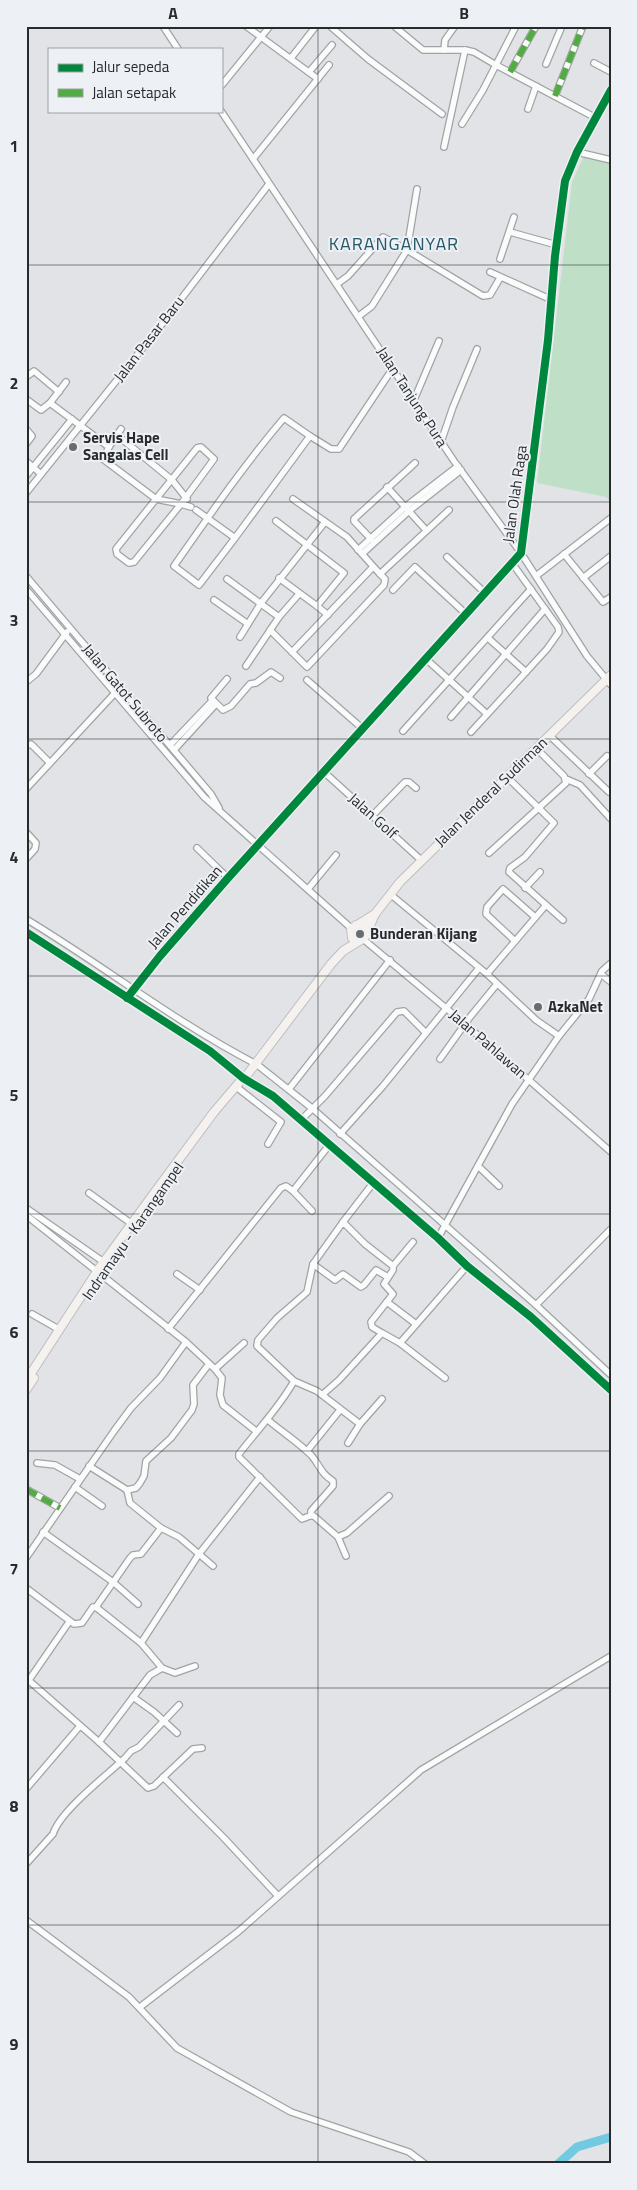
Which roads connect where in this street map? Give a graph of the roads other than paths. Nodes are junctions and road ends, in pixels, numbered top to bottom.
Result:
1 (163, 26) edge
2 (246, 26) edge
3 (270, 26) edge
4 (316, 26) edge
5 (330, 26) edge
6 (394, 26) edge
7 (455, 26) edge
8 (516, 26) edge
9 (536, 26) edge
10 (562, 26) edge
11 (583, 26) edge
12 (262, 37) junction
13 (332, 45) dead end
14 (176, 48) edge
15 (444, 50) junction
16 (465, 50) junction
17 (291, 58) junction
18 (594, 63) dead end
19 (546, 64) dead end
20 (329, 65) dead end
21 (496, 65) junction
22 (309, 72) junction
23 (510, 72) junction
24 (611, 72) edge
25 (318, 79) junction
26 (222, 85) edge
27 (536, 86) junction
28 (611, 90) edge
29 (555, 96) junction
30 (528, 109) dead end
31 (222, 112) edge
32 (442, 114) dead end
33 (596, 118) junction
34 (462, 124) dead end
35 (444, 147) dead end
36 (577, 152) junction
37 (252, 159) junction
38 (611, 160) edge
39 (269, 184) junction
40 (417, 189) dead end
41 (514, 217) dead end
42 (510, 232) junction
43 (557, 245) junction
44 (407, 250) junction
45 (500, 259) dead end
46 (490, 272) dead end
47 (500, 278) junction
48 (337, 284) junction
49 (552, 300) junction
50 (359, 316) junction
51 (439, 342) dead end
52 (477, 349) dead end
53 (393, 368) junction
54 (26, 377) edge
55 (66, 382) dead end
56 (59, 392) junction
57 (26, 399) edge
58 (414, 400) junction
59 (50, 403) junction
60 (72, 420) junction
61 (81, 426) junction
62 (26, 429) edge
63 (121, 429) dead end
64 (117, 435) junction
65 (310, 436) junction
66 (441, 442) junction
67 (26, 444) edge
68 (109, 447) junction
69 (26, 461) edge
70 (415, 463) dead end
71 (34, 467) junction
72 (460, 468) junction
73 (42, 474) junction
74 (26, 476) edge
75 (172, 480) junction
76 (388, 487) junction
77 (26, 493) edge
78 (186, 498) junction
79 (156, 499) junction
80 (293, 499) dead end
81 (181, 504) junction
82 (407, 509) junction
83 (196, 510) dead end
84 (449, 510) dead end
85 (611, 518) edge
86 (208, 519) junction
87 (276, 521) dead end
88 (325, 522) junction
89 (426, 530) junction
90 (234, 538) junction
91 (371, 539) junction
92 (306, 545) junction
93 (360, 552) junction
94 (521, 553) junction
95 (564, 554) junction
96 (611, 556) edge
97 (447, 557) dead end
98 (327, 560) junction
99 (512, 564) junction
100 (321, 566) dead end
101 (373, 567) junction
102 (380, 574) junction
103 (26, 576) edge
104 (536, 576) junction
105 (279, 578) junction
106 (583, 578) junction
107 (227, 579) dead end
108 (530, 588) junction
109 (26, 589) edge
110 (392, 590) dead end
111 (299, 594) junction
112 (485, 594) junction
113 (611, 597) edge
114 (214, 600) dead end
115 (261, 603) junction
116 (317, 606) junction
117 (545, 609) junction
118 (466, 614) junction
119 (328, 615) junction
120 (279, 617) junction
121 (248, 624) junction
122 (70, 629) junction
123 (270, 630) junction
124 (65, 634) junction
125 (240, 638) dead end
126 (488, 638) junction
127 (292, 652) junction
128 (507, 655) junction
129 (426, 659) junction
130 (246, 666) dead end
131 (526, 672) junction
132 (227, 678) dead end
133 (280, 678) dead end
134 (307, 680) dead end
135 (449, 680) junction
136 (609, 680) edge
137 (26, 682) edge
138 (115, 692) junction
139 (468, 698) junction
140 (214, 703) junction
141 (487, 714) junction
142 (451, 717) dead end
143 (363, 729) junction
144 (403, 731) dead end
145 (470, 732) dead end
146 (549, 735) junction
147 (26, 746) edge
148 (172, 748) junction
149 (536, 748) junction
150 (607, 756) dead end
151 (50, 763) junction
152 (324, 772) junction
153 (590, 774) junction
154 (506, 776) junction
155 (566, 779) junction
156 (416, 788) dead end
157 (26, 789) edge
158 (609, 792) dead end
159 (539, 808) junction
160 (221, 812) junction
161 (372, 816) junction
162 (611, 819) edge
163 (26, 832) edge
164 (259, 845) junction
165 (197, 848) dead end
166 (489, 853) dead end
167 (336, 855) dead end
168 (26, 859) edge
169 (421, 860) junction
170 (540, 872) dead end
171 (228, 878) junction
172 (525, 888) junction
173 (308, 889) junction
174 (390, 894) junction
175 (546, 905) junction
176 (375, 914) junction
177 (535, 917) junction
178 (26, 919) edge
179 (563, 920) dead end
180 (352, 928) junction
181 (26, 932) edge
182 (363, 938) junction
183 (515, 941) junction
184 (343, 951) junction
185 (390, 960) junction
186 (611, 963) edge
187 (479, 968) junction
188 (486, 974) junction
189 (601, 974) junction
190 (611, 982) edge
191 (497, 984) junction
192 (131, 993) junction
193 (446, 1008) junction
194 (465, 1024) junction
195 (426, 1033) junction
196 (559, 1036) junction
197 (440, 1059) dead end
198 (255, 1064) junction
199 (245, 1077) junction
200 (528, 1079) junction
201 (239, 1089) junction
202 (289, 1089) junction
203 (312, 1110) junction
204 (303, 1118) junction
205 (340, 1134) junction
206 (268, 1144) dead end
207 (330, 1144) junction
208 (610, 1149) edge
209 (478, 1166) junction
210 (374, 1182) junction
211 (498, 1186) dead end
212 (294, 1191) junction
213 (90, 1193) dead end
214 (26, 1208) edge
215 (312, 1211) dead end
216 (26, 1215) edge
217 (343, 1222) junction
218 (132, 1224) junction
219 (445, 1227) junction
220 (611, 1229) edge
221 (438, 1236) junction
222 (413, 1242) dead end
223 (312, 1264) junction
224 (393, 1266) junction
225 (467, 1266) junction
226 (102, 1268) junction
227 (177, 1274) dead end
228 (388, 1277) junction
229 (200, 1290) junction
230 (386, 1302) junction
231 (536, 1305) junction
232 (32, 1314) dead end
233 (416, 1324) junction
234 (168, 1329) junction
235 (60, 1330) junction
236 (382, 1333) junction
237 (186, 1342) junction
238 (244, 1343) dead end
239 (400, 1343) junction
240 (210, 1364) junction
241 (215, 1369) junction
242 (611, 1375) edge
243 (445, 1378) dead end
244 (26, 1381) edge
245 (294, 1381) junction
246 (26, 1390) edge
247 (611, 1390) edge
248 (322, 1395) junction
249 (382, 1399) dead end
250 (340, 1410) junction
251 (268, 1420) junction
252 (360, 1424) junction
253 (256, 1431) junction
254 (348, 1443) dead end
255 (307, 1451) junction
256 (37, 1463) dead end
257 (89, 1466) junction
258 (260, 1477) junction
259 (80, 1479) junction
260 (75, 1486) junction
261 (26, 1489) edge
262 (127, 1490) junction
263 (389, 1496) dead end
264 (102, 1506) dead end
265 (60, 1508) junction
266 (311, 1516) junction
267 (161, 1528) junction
268 (43, 1532) junction
269 (338, 1537) junction
270 (198, 1554) junction
271 (346, 1556) dead end
272 (26, 1558) edge
273 (213, 1566) dead end
274 (113, 1582) junction
275 (26, 1588) edge
276 (138, 1604) dead end
277 (96, 1607) junction
278 (69, 1622) junction
279 (140, 1643) junction
280 (611, 1656) edge
281 (195, 1666) dead end
282 (162, 1668) junction
283 (28, 1679) edge
284 (133, 1697) junction
285 (179, 1705) dead end
286 (163, 1721) junction
287 (80, 1726) junction
288 (177, 1733) dead end
289 (99, 1742) junction
290 (202, 1748) dead end
291 (120, 1763) junction
292 (162, 1777) junction
293 (26, 1789) edge
294 (26, 1864) edge
295 (278, 1896) junction
296 (26, 1920) edge
297 (140, 2007) junction
298 (426, 2164) edge

1 - 14 street
2 - 12 street
3 - 12 street
4 - 17 street
5 - 32 street
6 - 15 street
7 - 15 street
8 - 21 street
9 - 23 street
10 - 19 street
11 - 29 street
12 - 17 street
12 - 26 street
13 - 22 street
15 - 16 street
16 - 21 street
16 - 35 street
17 - 22 street
18 - 24 street
20 - 25 street
21 - 23 street
21 - 34 street
22 - 25 street
23 - 27 street
25 - 37 street
27 - 29 street
27 - 30 street
28 - 33 street, Jalan Olah Raga
29 - 33 street
31 - 37 street, Jalan Tanjung Pura
33 - 36 street, Jalan Olah Raga
36 - 38 street
36 - 43 street, Jalan Olah Raga
37 - 39 street, Jalan Tanjung Pura
39 - 48 street, Jalan Tanjung Pura
39 - 61 street, Jalan Pasar Baru
40 - 44 street
41 - 42 street
42 - 43 street
42 - 45 street
43 - 49 street, Jalan Olah Raga
44 - 47 street
44 - 48 street
44 - 50 street
46 - 47 street
47 - 49 street
48 - 50 street, Jalan Tanjung Pura
49 - 94 street, Jalan Olah Raga
50 - 53 street, Jalan Tanjung Pura
51 - 58 street
52 - 66 street
53 - 58 street, Jalan Tanjung Pura
53 - 65 street
54 - 56 street
55 - 56 street
56 - 59 street
57 - 59 street
58 - 66 street, Jalan Tanjung Pura
59 - 60 street
60 - 61 street
60 - 71 street
61 - 68 street
61 - 73 street, Jalan Pasar Baru
62 - 67 street
63 - 64 street
64 - 68 street
64 - 75 street
65 - 86 street
65 - 90 street
66 - 72 street, Jalan Tanjung Pura
68 - 79 street
69 - 71 street
70 - 76 street
71 - 73 street
71 - 74 street
72 - 82 street
72 - 94 street, Jalan Tanjung Pura
73 - 77 street, Jalan Pasar Baru
75 - 78 street
75 - 78 street
75 - 79 street
76 - 82 street
76 - 91 street
78 - 81 street
78 - 81 street
79 - 81 street
79 - 81 street
80 - 88 street
82 - 89 street
82 - 91 street
82 - 93 street
83 - 86 street
84 - 89 street
85 - 95 street
86 - 90 street
86 - 90 street
87 - 92 street
88 - 92 street
88 - 93 street
89 - 102 street
91 - 93 street
92 - 98 street
92 - 105 street
93 - 101 street
94 - 99 street, Jalan Olah Raga
94 - 104 street, Jalan Tanjung Pura
95 - 104 street
95 - 106 street
96 - 106 street
97 - 112 street
98 - 100 street
98 - 116 street
99 - 108 street
99 - 112 street, Jalan Olah Raga
101 - 102 street
101 - 119 street
102 - 127 street
103 - 122 street, Jalan Gatot Subroto
104 - 136 street, Jalan Tanjung Pura
105 - 111 street
105 - 115 street
106 - 113 street
107 - 115 street
108 - 117 street
108 - 126 street
109 - 124 street, Jalan Gatot Subroto
110 - 118 street
111 - 116 street
111 - 120 street
112 - 118 street, Jalan Olah Raga
114 - 121 street
115 - 120 street
115 - 121 street
116 - 119 street
117 - 128 street
117 - 131 street
118 - 129 street, Jalan Olah Raga
119 - 127 street
120 - 123 street
121 - 125 street
122 - 124 street
122 - 148 street, Jalan Gatot Subroto
123 - 127 street
123 - 130 street
124 - 137 street
124 - 138 street, Jalan Gatot Subroto
126 - 128 street
126 - 135 street
128 - 131 street
128 - 139 street
129 - 135 street
129 - 143 street, Jalan Olah Raga
131 - 141 street
132 - 140 street
133 - 140 street
134 - 143 street
135 - 139 street
135 - 144 street
136 - 146 main road, Jalan Jenderal Sudirman
138 - 151 street
138 - 160 street, Jalan Gatot Subroto
139 - 141 street
139 - 142 street
140 - 148 street
141 - 145 street
143 - 152 street, Jalan Olah Raga
146 - 149 main road, Jalan Jenderal Sudirman
146 - 153 street
147 - 151 street
148 - 160 street, Jalan Gatot Subroto
149 - 154 main road, Jalan Jenderal Sudirman
149 - 155 street
150 - 153 street
151 - 157 street
152 - 161 street, Jalan Golf
152 - 164 street, Jalan Olah Raga
153 - 158 street
154 - 159 street
154 - 169 main road, Jalan Jenderal Sudirman
155 - 159 street
155 - 162 street
156 - 161 street
159 - 166 street
159 - 172 street
160 - 164 street, Jalan Gatot Subroto
161 - 169 street, Jalan Golf
163 - 168 street
164 - 171 street, Jalan Pendidikan
164 - 173 street, Jalan Gatot Subroto
165 - 171 street
167 - 173 street
169 - 174 main road, Jalan Jenderal Sudirman
170 - 172 street
171 - 192 street, Jalan Pendidikan
172 - 175 street
173 - 180 street, Jalan Gatot Subroto
174 - 176 main road, Jalan Jenderal Sudirman
174 - 187 street
175 - 177 street
175 - 179 street
176 - 180 main road
176 - 182 main road
177 - 183 street
177 - 183 street
178 - 192 street
180 - 182 main road
180 - 182 main road
180 - 184 main road
181 - 192 street
182 - 184 main road
182 - 185 street, Jalan Pahlawan
183 - 188 street
184 - 198 main road, Indramayu - Karangampel
185 - 193 street, Jalan Pahlawan
185 - 202 street
186 - 189 street
187 - 188 street
187 - 193 street
188 - 191 street
189 - 190 street
189 - 196 street
191 - 194 street
191 - 196 street
192 - 198 street
192 - 199 street
193 - 194 street, Jalan Pahlawan
193 - 195 street
194 - 197 street
194 - 200 street, Jalan Pahlawan
195 - 203 street
195 - 205 street
196 - 200 street
198 - 199 main road, Indramayu - Karangampel
198 - 202 street
199 - 201 main road, Indramayu - Karangampel
199 - 204 street
199 - 218 main road, Indramayu - Karangampel
200 - 208 street, Jalan Pahlawan
200 - 209 street
201 - 206 street
201 - 226 main road, Indramayu - Karangampel
202 - 203 street
203 - 204 street
203 - 205 street
204 - 207 street
205 - 219 street
207 - 210 street
207 - 212 street
209 - 211 street
209 - 219 street
210 - 217 street
210 - 221 street
212 - 215 street
212 - 229 street
213 - 218 street
214 - 226 street
216 - 226 street
217 - 223 street
217 - 224 street
218 - 226 main road, Indramayu - Karangampel
219 - 221 street
219 - 231 street
220 - 231 street
221 - 225 street
222 - 224 street
223 - 228 street
223 - 245 street
224 - 228 street
225 - 233 street
225 - 247 street
226 - 234 street
226 - 235 main road
226 - 246 main road, Indramayu - Karangampel
227 - 229 street
228 - 230 street
229 - 234 street
230 - 233 street
230 - 236 street
231 - 242 street
232 - 235 street
233 - 239 street
234 - 237 street
235 - 244 main road
236 - 239 street
236 - 248 street
237 - 240 street
237 - 257 street
238 - 241 street
239 - 243 street
240 - 241 street
240 - 262 street
241 - 253 street
245 - 248 street
245 - 251 street
248 - 250 street
249 - 252 street
250 - 252 street
250 - 255 street
251 - 253 street
251 - 255 street
252 - 254 street
253 - 258 street
255 - 266 street
256 - 259 street
257 - 259 street
257 - 262 street
258 - 266 street
258 - 270 street
259 - 260 street
260 - 264 street
260 - 265 street
261 - 265 street
262 - 267 street
263 - 269 street
265 - 268 street
266 - 269 street
267 - 270 street
267 - 274 street
268 - 272 street
268 - 274 street
269 - 271 street
270 - 273 street
270 - 279 street
274 - 276 street
274 - 277 street
275 - 278 street
277 - 278 street
277 - 279 street
278 - 283 street
279 - 282 street
280 - 295 street
281 - 282 street
282 - 284 street
283 - 287 street
284 - 286 street
284 - 289 street
285 - 286 street
286 - 288 street
286 - 291 street
287 - 289 street
287 - 293 street
289 - 291 street
290 - 292 street
291 - 292 street
291 - 294 street
292 - 295 street
295 - 297 street
296 - 297 street
297 - 298 street

